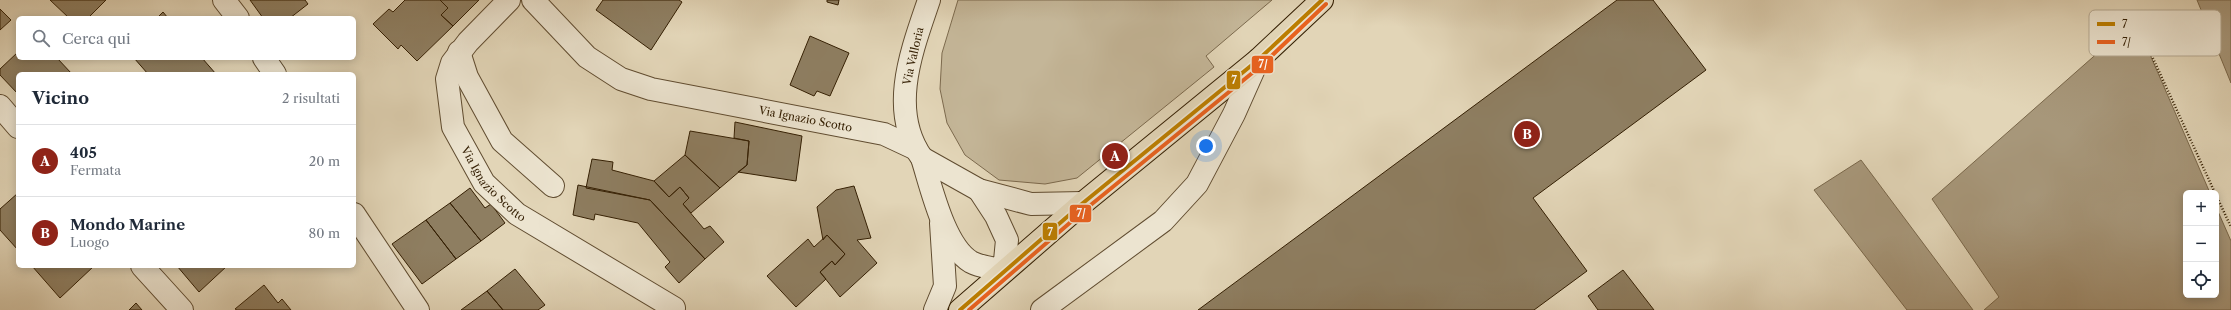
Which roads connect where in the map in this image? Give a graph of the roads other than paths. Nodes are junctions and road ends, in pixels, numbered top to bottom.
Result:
1 (224, 0) edge
2 (509, 0) edge
3 (532, 0) edge
4 (929, 0) edge
5 (1322, 0) edge
6 (236, 16) edge
7 (459, 52) junction
8 (265, 60) edge
9 (1258, 60) junction
10 (274, 72) edge
11 (0, 106) edge
12 (16, 125) edge
13 (919, 154) junction
14 (553, 186) dead end
15 (979, 190) junction
16 (1083, 203) junction
17 (356, 217) edge
18 (941, 219) junction
19 (144, 268) edge
20 (1004, 271) junction
21 (674, 308) dead end
22 (182, 310) edge
23 (418, 310) edge
24 (935, 310) edge
25 (960, 310) edge
26 (1042, 310) edge

1 - 6 street
2 - 7 street, Via Ignazio Scotto
3 - 13 street, Via Ignazio Scotto
4 - 13 street, Via Valloria
5 - 9 main road
7 - 14 street
7 - 21 street, Via Ignazio Scotto
8 - 10 street
9 - 16 main road
9 - 26 street
11 - 12 street
13 - 15 street, Via Ignazio Scotto
13 - 18 street, Via Valloria
15 - 16 street
15 - 20 street
16 - 20 main road
17 - 23 street
18 - 20 street
18 - 24 street
19 - 22 street
20 - 25 main road

